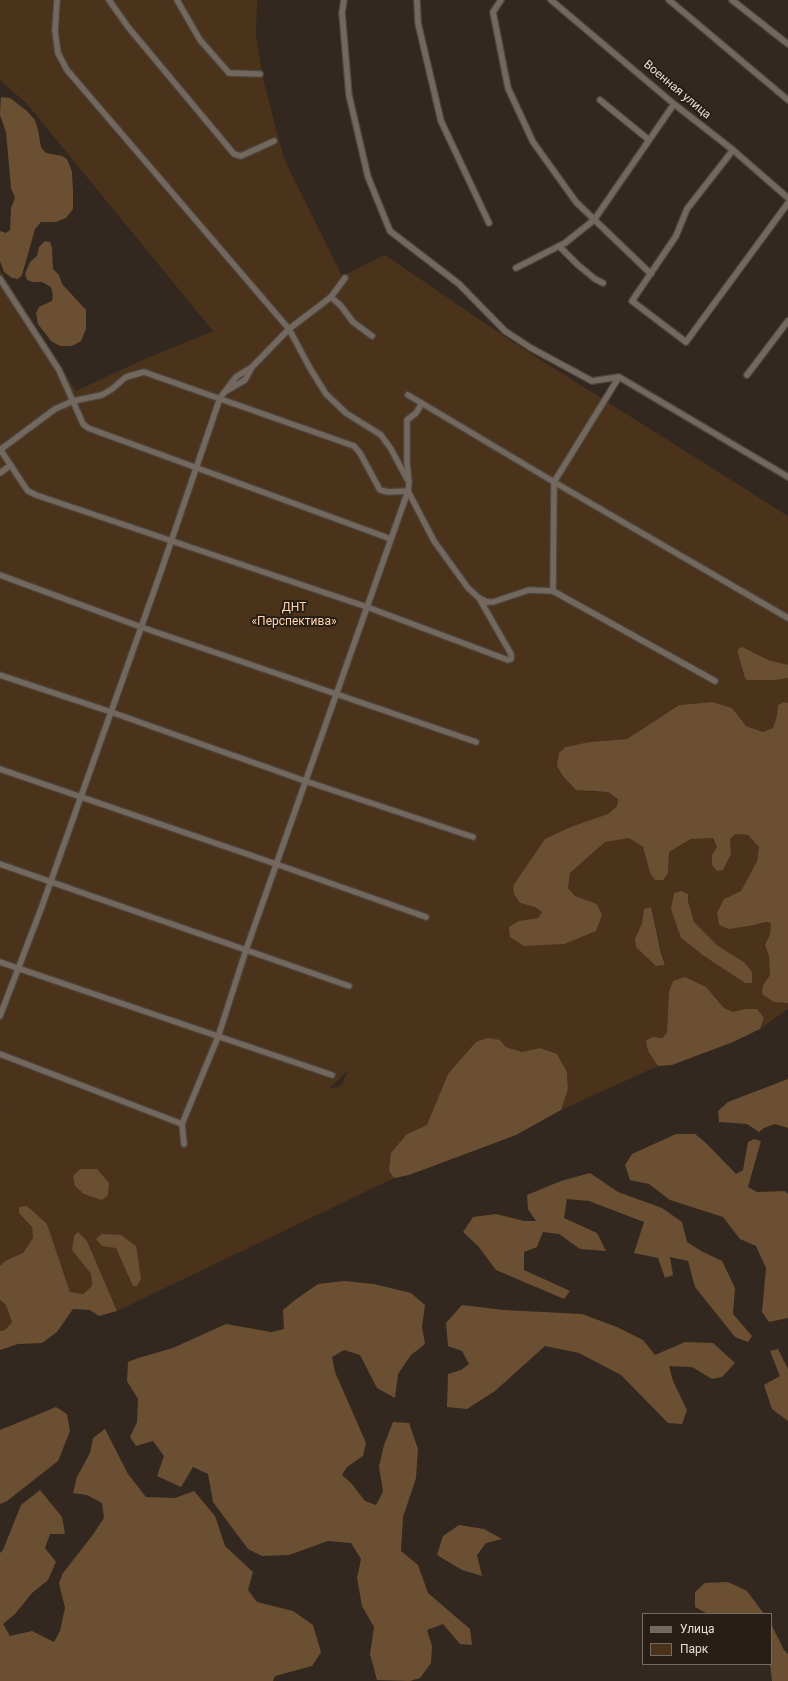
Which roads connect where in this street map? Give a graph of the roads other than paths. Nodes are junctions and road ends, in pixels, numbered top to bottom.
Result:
1 (56, 0) edge
2 (109, 0) edge
3 (177, 0) edge
4 (344, 0) edge
5 (417, 0) edge
6 (501, 0) edge
7 (551, 0) edge
8 (669, 0) edge
9 (732, 0) edge
10 (788, 44) edge
11 (260, 74) dead end
12 (600, 100) dead end
13 (788, 100) edge
14 (674, 104) junction
15 (649, 140) junction
16 (274, 141) dead end
17 (732, 150) junction
18 (788, 198) edge
19 (788, 203) edge
20 (594, 220) junction
21 (489, 223) dead end
22 (559, 246) junction
23 (516, 268) dead end
24 (651, 274) junction
25 (345, 278) dead end
26 (0, 280) edge
27 (602, 283) dead end
28 (331, 297) junction
29 (788, 322) edge
30 (288, 328) junction
31 (372, 336) dead end
32 (747, 375) dead end
33 (619, 377) junction
34 (408, 395) dead end
35 (220, 398) junction
36 (73, 401) junction
37 (422, 402) junction
38 (0, 450) edge
39 (11, 465) junction
40 (196, 469) junction
41 (0, 473) edge
42 (788, 477) edge
43 (554, 482) junction
44 (409, 483) junction
45 (408, 491) junction
46 (391, 539) junction
47 (171, 541) junction
48 (0, 575) edge
49 (553, 590) junction
50 (479, 598) junction
51 (367, 607) junction
52 (788, 618) edge
53 (141, 627) junction
54 (0, 675) edge
55 (715, 681) dead end
56 (336, 694) junction
57 (111, 712) junction
58 (476, 742) dead end
59 (0, 769) edge
60 (305, 781) junction
61 (81, 797) junction
62 (473, 837) dead end
63 (0, 864) edge
64 (276, 864) junction
65 (51, 882) junction
66 (426, 917) dead end
67 (246, 950) junction
68 (0, 962) edge
69 (18, 968) junction
70 (349, 986) dead end
71 (0, 1016) edge
72 (218, 1037) junction
73 (0, 1054) edge
74 (332, 1076) dead end
75 (182, 1124) junction
76 (184, 1144) dead end

1 - 30 street
2 - 16 street
3 - 11 street
4 - 33 street
5 - 21 street
6 - 20 street
7 - 14 street, Военная улица
8 - 13 street
9 - 10 street
12 - 15 street
14 - 15 street
14 - 17 street, Военная улица
15 - 20 street
17 - 18 street, Военная улица
17 - 24 street
19 - 24 street
20 - 22 street
20 - 24 street
22 - 23 street
22 - 27 street
25 - 28 street
26 - 36 street
28 - 30 street
28 - 31 street
29 - 32 street
30 - 35 street
30 - 44 street
33 - 42 street
33 - 43 street
34 - 37 street
35 - 36 street
35 - 40 street
35 - 45 street
36 - 38 street
36 - 40 street
37 - 43 street
37 - 44 street
38 - 39 street
39 - 41 street
39 - 47 street
40 - 46 street
40 - 47 street
43 - 49 street
43 - 52 street
44 - 45 street
45 - 46 street
45 - 50 street
46 - 51 street
47 - 51 street
47 - 53 street
48 - 53 street
49 - 50 street
49 - 55 street
50 - 51 street
51 - 56 street
53 - 56 street
53 - 57 street
54 - 57 street
56 - 58 street
56 - 60 street
57 - 60 street
57 - 61 street
59 - 61 street
60 - 62 street
60 - 64 street
61 - 64 street
61 - 65 street
63 - 65 street
64 - 66 street
64 - 67 street
65 - 67 street
65 - 69 street
67 - 70 street
67 - 72 street
68 - 69 street
69 - 71 street
69 - 72 street
72 - 74 street
72 - 75 street
73 - 75 street
75 - 76 street

